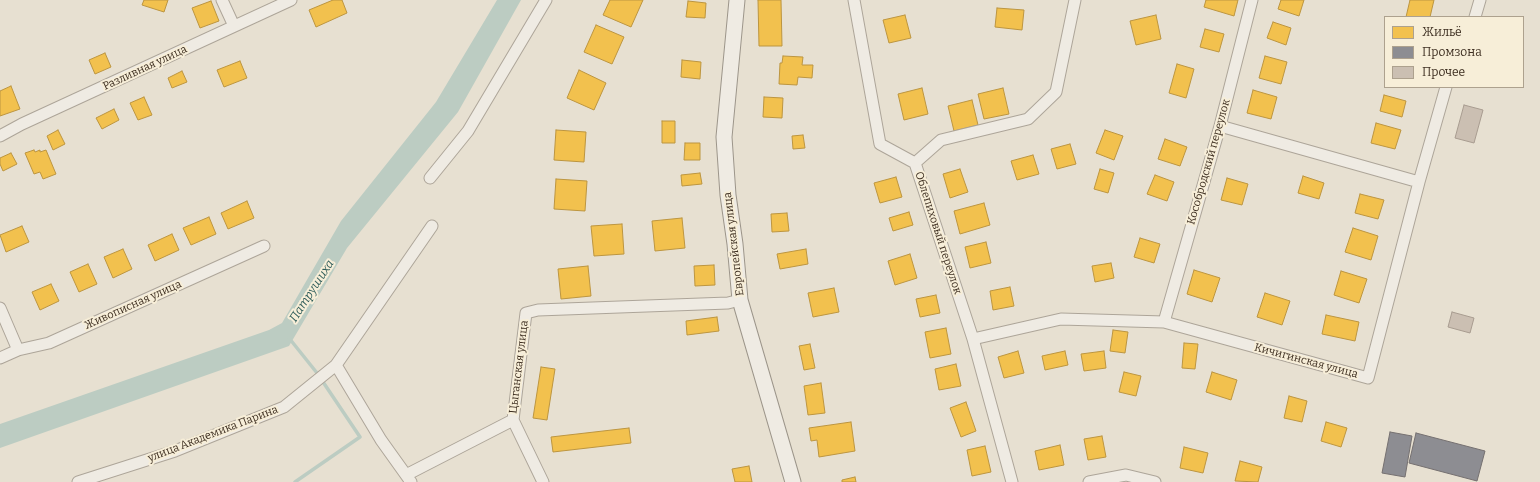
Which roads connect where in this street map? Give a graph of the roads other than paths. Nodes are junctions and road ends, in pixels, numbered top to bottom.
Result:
1 (222, 0) edge
2 (291, 0) edge
3 (546, 0) edge
4 (737, 0) edge
5 (854, 0) edge
6 (1075, 0) edge
7 (1252, 0) edge
8 (1480, 0) edge
9 (1475, 16) edge
10 (234, 26) junction
11 (1446, 88) edge
12 (1220, 126) junction
13 (0, 136) edge
14 (915, 163) junction
15 (430, 178) dead end
16 (1419, 182) junction
17 (432, 226) dead end
18 (264, 246) dead end
19 (740, 300) junction
20 (0, 308) edge
21 (1164, 322) junction
22 (973, 338) junction
23 (18, 350) junction
24 (0, 358) edge
25 (336, 365) junction
26 (513, 420) junction
27 (408, 478) edge
28 (78, 482) edge
29 (543, 482) edge
30 (793, 482) edge
31 (1012, 482) edge
32 (1089, 482) edge
33 (1155, 482) edge

1 - 10 street
2 - 10 street, Разливная улица
3 - 15 street
4 - 19 street, Европейская улица
5 - 14 street
6 - 14 street, Облепиховый переулок
7 - 12 street, Кособродский переулок
8 - 9 street
10 - 13 street, Разливная улица
11 - 16 street, Кичигинская улица
12 - 16 street
12 - 21 street, Кособродский переулок
14 - 22 street, Облепиховый переулок
16 - 21 street, Кичигинская улица
17 - 25 street, улица Академика Парина
18 - 23 street, Живописная улица
19 - 26 street, Цыганская улица
19 - 30 street, Европейская улица
20 - 23 street
21 - 22 street, Кичигинская улица
22 - 31 street, Облепиховый переулок
23 - 24 street, Живописная улица
25 - 27 street, Цыганская улица
25 - 28 street, улица Академика Парина
26 - 27 street, Цыганская улица
26 - 29 street
32 - 33 street

